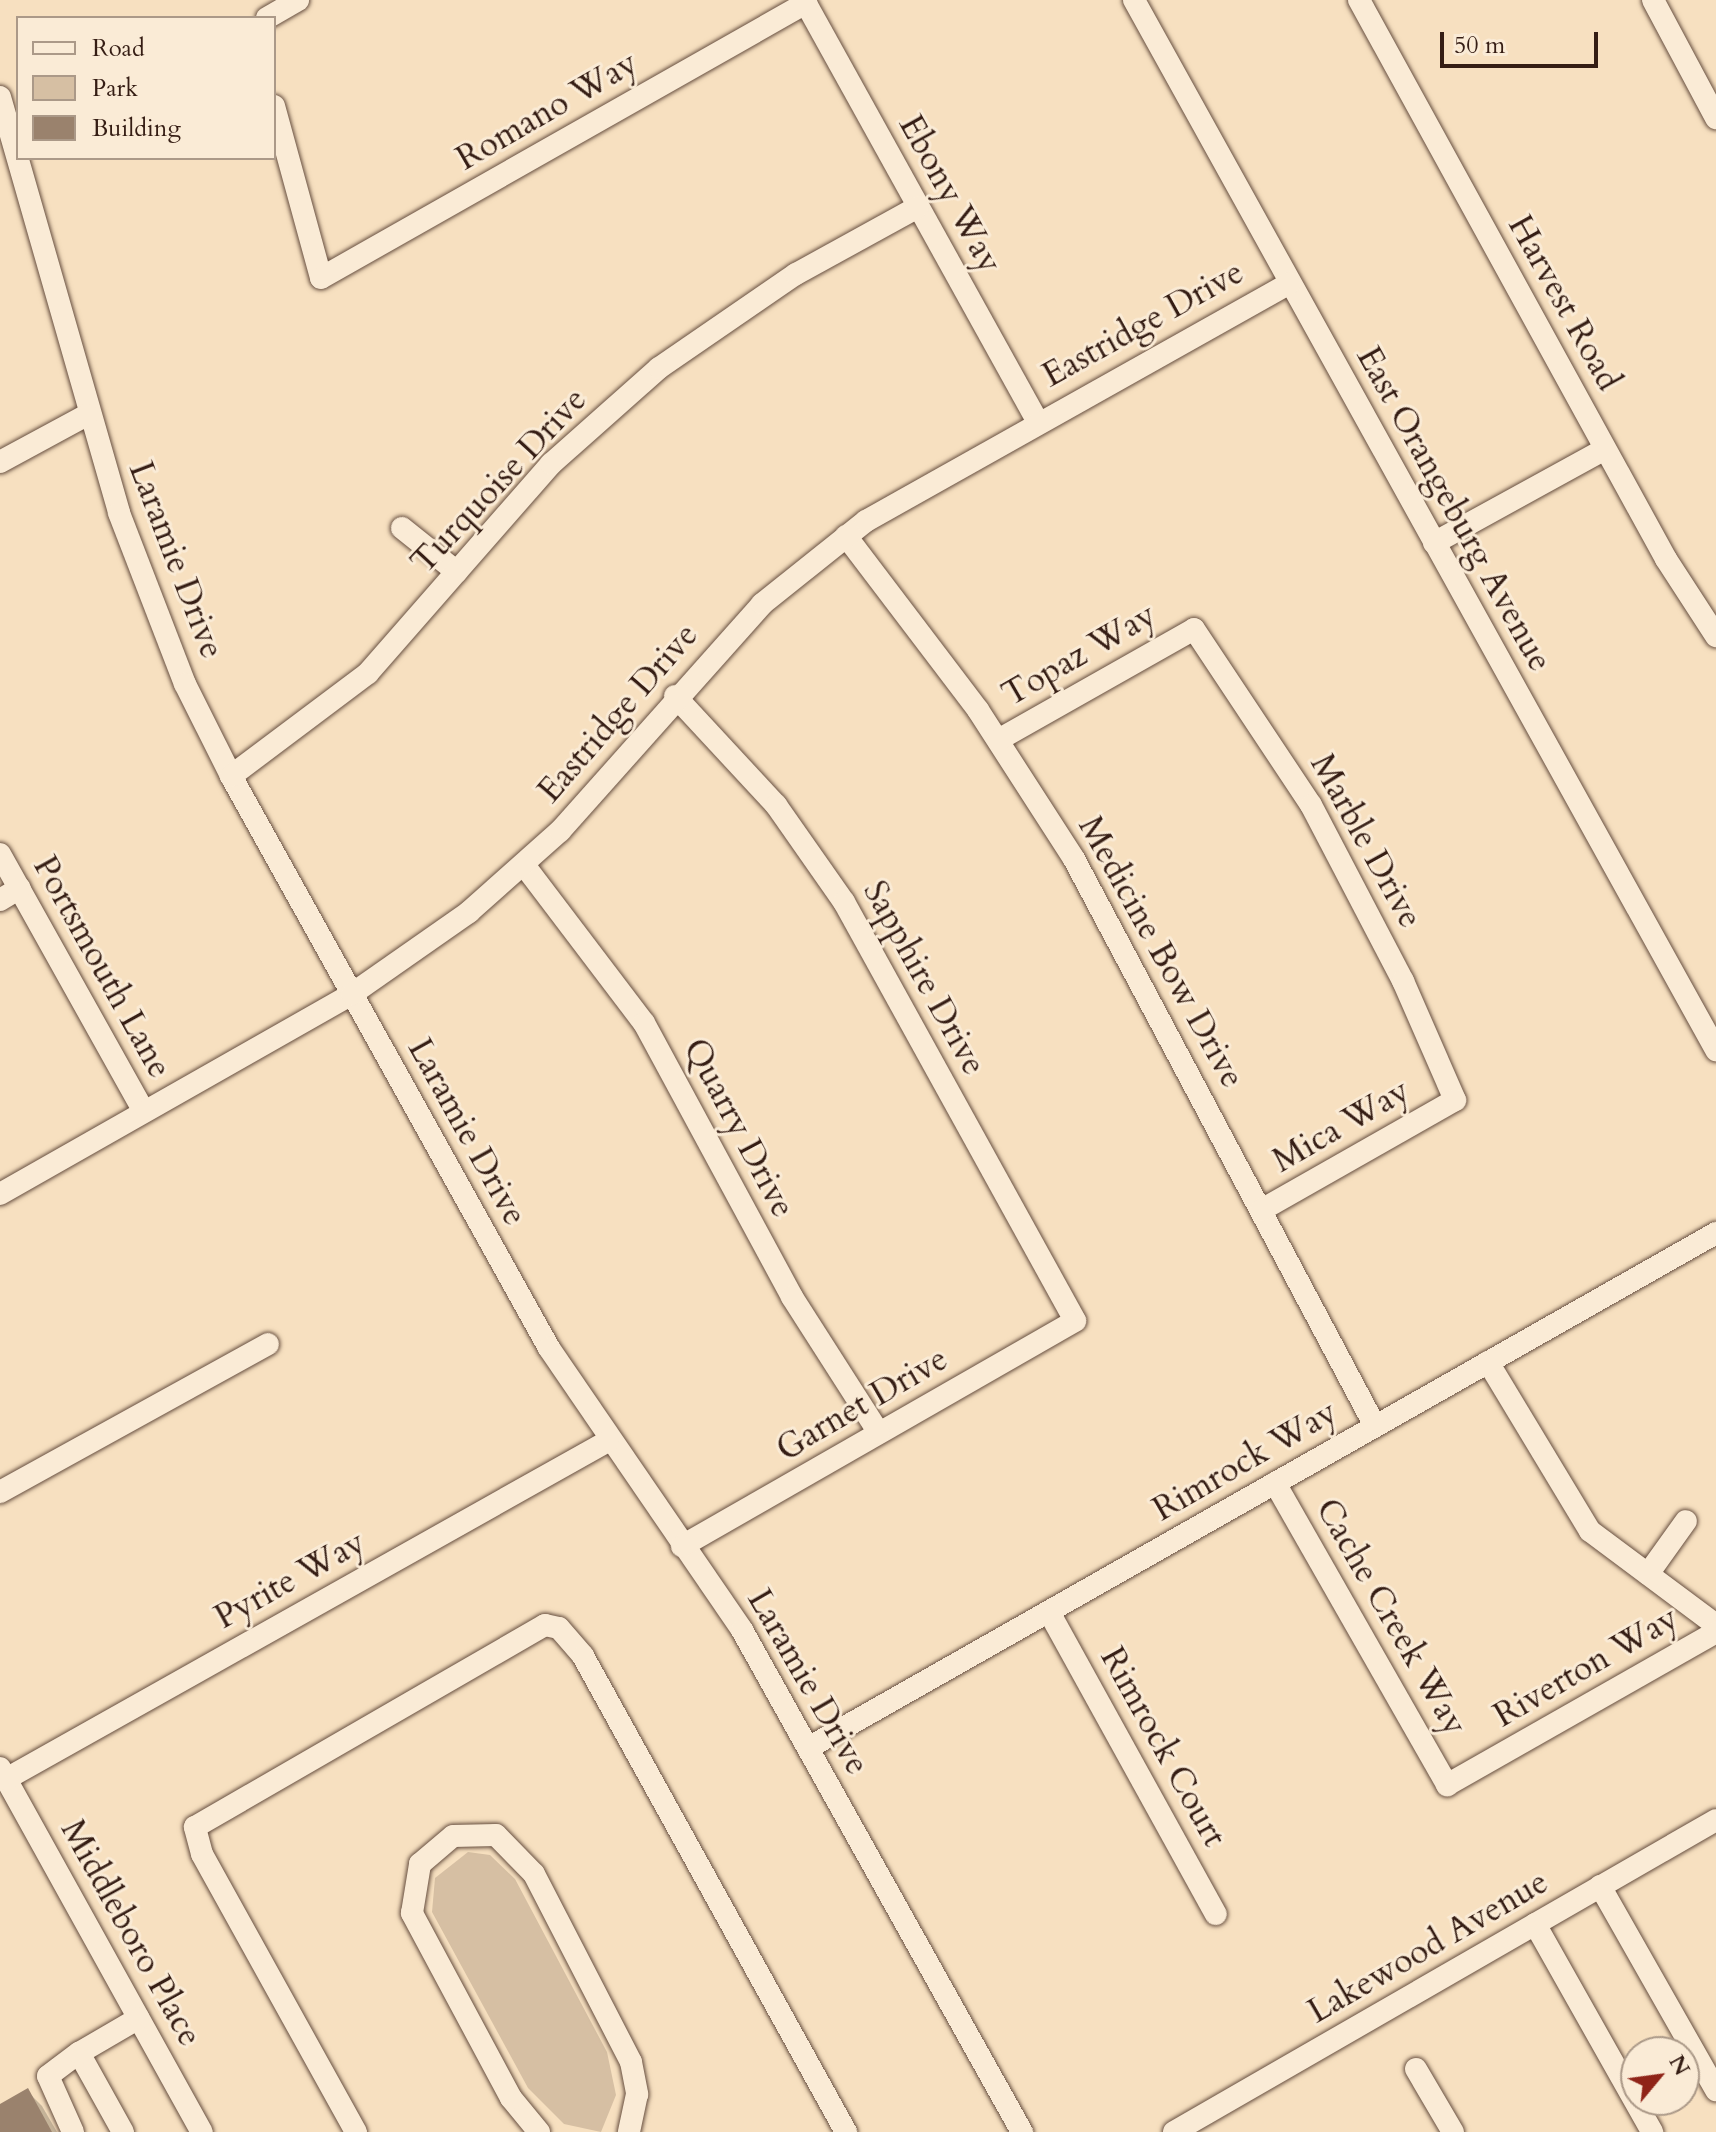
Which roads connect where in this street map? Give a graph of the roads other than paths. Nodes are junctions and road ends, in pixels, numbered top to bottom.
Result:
1 (298, 0) edge
2 (1134, 0) edge
3 (1359, 0) edge
4 (1653, 0) edge
5 (805, 2) edge
6 (270, 16) edge
7 (0, 97) edge
8 (276, 113) edge
9 (1716, 118) edge
10 (13, 162) edge
11 (918, 207) junction
12 (1290, 283) junction
13 (87, 415) junction
14 (1037, 421) junction
15 (1605, 449) junction
16 (0, 462) edge
17 (402, 528) dead end
18 (846, 536) junction
19 (1434, 543) junction
20 (457, 572) junction
21 (1194, 629) joint
22 (1716, 636) edge
23 (675, 696) junction
24 (998, 740) junction
25 (231, 776) junction
26 (0, 854) edge
27 (524, 865) junction
28 (20, 888) junction
29 (0, 900) edge
30 (352, 994) junction
31 (1716, 1050) edge
32 (1455, 1100) joint
33 (144, 1112) junction
34 (0, 1194) edge
35 (1261, 1210) junction
36 (1716, 1233) edge
37 (1075, 1321) joint
38 (268, 1344) dead end
39 (1488, 1362) junction
40 (1375, 1426) junction
41 (879, 1433) junction
42 (608, 1441) junction
43 (1275, 1483) junction
44 (0, 1492) edge
45 (1686, 1521) dead end
46 (682, 1546) junction
47 (1648, 1574) junction
48 (1049, 1612) junction
49 (1716, 1625) edge
50 (1716, 1632) edge
51 (808, 1748) junction
52 (3, 1773) edge
53 (1447, 1785) joint
54 (1716, 1820) edge
55 (1600, 1886) junction
56 (1216, 1914) dead end
57 (1535, 1924) junction
58 (139, 2018) junction
59 (79, 2053) junction
60 (1416, 2069) dead end
61 (1716, 2090) edge
62 (73, 2132) edge
63 (123, 2132) edge
64 (202, 2132) edge
65 (356, 2132) edge
66 (539, 2132) edge
67 (629, 2132) edge
68 (846, 2132) edge
69 (1022, 2132) edge
70 (1174, 2132) edge
71 (1453, 2132) edge
72 (1652, 2132) edge

1 - 6 street
2 - 12 street, East Orangeburg Avenue
3 - 15 street, Harvest Road
4 - 9 street
5 - 8 street, Romano Way
5 - 11 street, Ebony Way
7 - 10 street, Laramie Drive
10 - 13 street, Laramie Drive
11 - 14 street, Ebony Way
11 - 20 street, Turquoise Drive
12 - 14 street, Eastridge Drive
12 - 19 street, East Orangeburg Avenue
13 - 16 street
13 - 25 street, Laramie Drive
14 - 18 street, Eastridge Drive
15 - 19 street
15 - 22 street, Harvest Road
17 - 20 street
18 - 23 street, Eastridge Drive
18 - 24 street, Medicine Bow Drive
19 - 31 street, East Orangeburg Avenue
20 - 25 street, Turquoise Drive
21 - 24 street, Topaz Way
21 - 32 street, Marble Drive
23 - 27 street, Eastridge Drive
23 - 37 street, Sapphire Drive
24 - 35 street, Medicine Bow Drive
25 - 30 street, Laramie Drive
26 - 28 street, Portsmouth Lane
27 - 30 street, Eastridge Drive
27 - 41 street, Quarry Drive
28 - 29 street
28 - 33 street, Portsmouth Lane
30 - 33 street, Eastridge Drive
30 - 42 street, Laramie Drive
32 - 35 street, Mica Way
33 - 34 street, Eastridge Drive
35 - 40 street, Medicine Bow Drive
36 - 39 street, Rimrock Way
37 - 41 street, Garnet Drive
38 - 44 street
39 - 40 street, Rimrock Way
39 - 47 street
40 - 43 street, Rimrock Way
41 - 46 street, Garnet Drive
42 - 46 street, Laramie Drive
42 - 52 street, Pyrite Way
43 - 48 street, Rimrock Way
43 - 53 street, Cache Creek Way
45 - 47 street
46 - 51 street, Laramie Drive
47 - 49 street
48 - 51 street, Rimrock Way
48 - 56 street, Rimrock Court
50 - 53 street, Riverton Way
51 - 69 street, Laramie Drive
52 - 58 street, Middleboro Place
54 - 55 street, Lakewood Avenue
55 - 57 street, Lakewood Avenue
55 - 61 street
57 - 70 street, Lakewood Avenue
57 - 72 street
58 - 59 street
58 - 64 street, Middleboro Place
59 - 62 street
59 - 63 street
60 - 71 street
65 - 68 street
66 - 67 street

